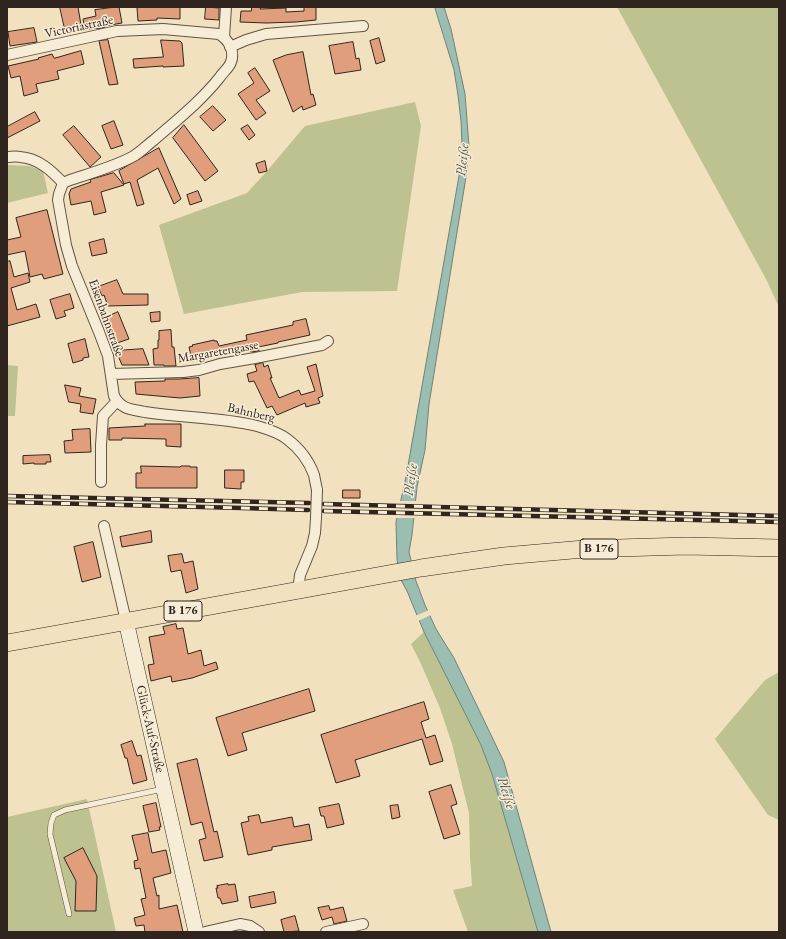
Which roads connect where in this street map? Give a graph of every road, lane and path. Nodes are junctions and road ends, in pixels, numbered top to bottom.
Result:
1 (226, 7) edge
2 (363, 26) dead end
3 (224, 37) junction
4 (230, 47) junction
5 (7, 55) edge
6 (7, 158) edge
7 (63, 184) junction
8 (328, 341) dead end
9 (111, 374) junction
10 (117, 401) junction
11 (101, 482) dead end
12 (104, 526) dead end
13 (779, 548) edge
14 (298, 591) junction
15 (126, 621) junction
16 (7, 643) edge
17 (164, 789) junction
18 (70, 914) dead end
19 (363, 924) dead end
20 (196, 932) edge
21 (205, 932) edge
22 (259, 932) edge
23 (326, 932) edge

1 - 3 street
2 - 4 street
3 - 4 street
3 - 5 street, Victoriastraße
4 - 7 street
6 - 7 street
7 - 9 street, Eisenbahnstraße
8 - 9 street, Margaretengasse
9 - 10 street, Eisenbahnstraße
10 - 11 street
10 - 14 street, Bahnberg, bridge
12 - 15 street, Glück-Auf-Straße
13 - 14 main road, B 176
14 - 15 main road, B 176
15 - 16 main road, B 176
15 - 17 main road, Glück-Auf-Straße
17 - 18 lane
17 - 20 main road, Glück-Auf-Straße
19 - 23 street
21 - 22 street

